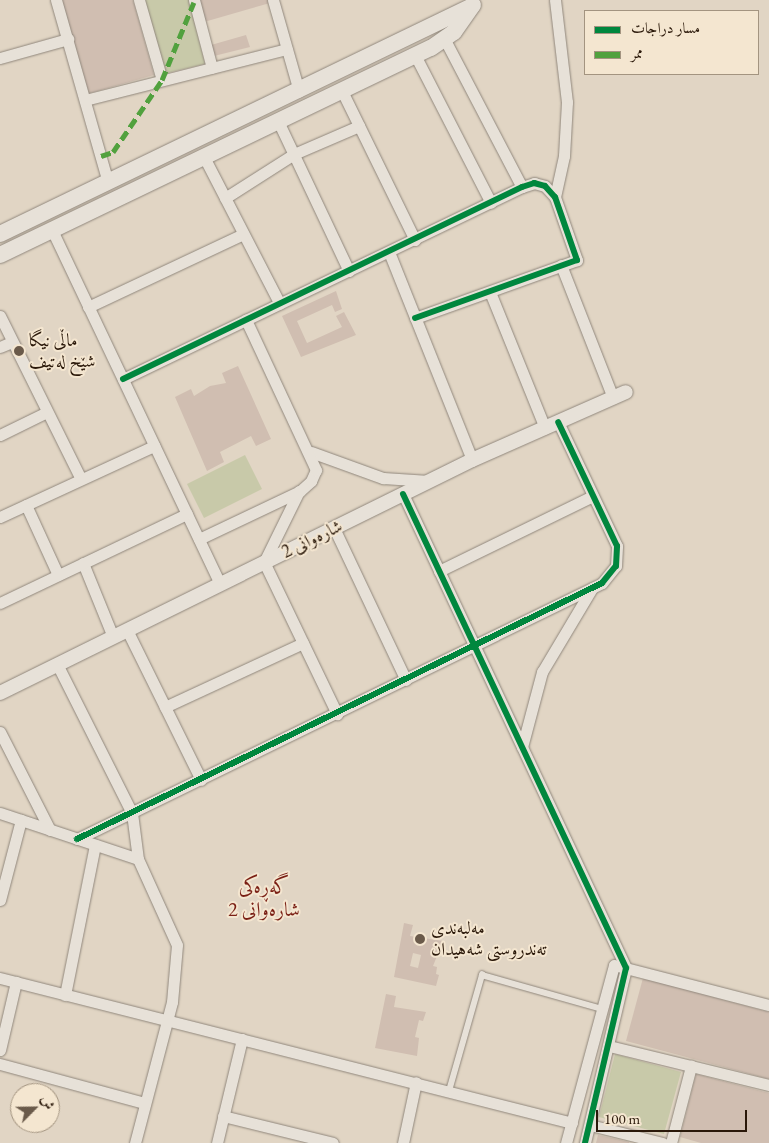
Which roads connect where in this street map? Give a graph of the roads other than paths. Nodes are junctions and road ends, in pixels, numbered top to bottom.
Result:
1 (56, 0) edge
2 (139, 0) edge
3 (194, 0) edge
4 (273, 0) edge
5 (555, 0) edge
6 (476, 2) edge
7 (68, 39) junction
8 (445, 40) junction
9 (287, 49) junction
10 (415, 56) junction
11 (0, 58) edge
12 (212, 68) junction
13 (162, 80) junction
14 (299, 91) junction
15 (342, 91) junction
16 (85, 100) junction
17 (278, 122) junction
18 (359, 126) junction
19 (294, 154) junction
20 (204, 157) junction
21 (108, 182) junction
22 (522, 187) junction
23 (225, 198) junction
24 (555, 198) junction
25 (491, 203) junction
26 (52, 230) junction
27 (4, 232) edge
28 (243, 234) junction
29 (415, 240) junction
30 (16, 247) junction
31 (389, 252) junction
32 (0, 255) edge
33 (561, 265) junction
34 (350, 271) junction
35 (490, 292) junction
36 (280, 304) junction
37 (88, 307) junction
38 (0, 316) edge
39 (415, 318) junction
40 (246, 320) junction
41 (12, 342) junction
42 (0, 348) edge
43 (122, 379) junction
44 (626, 392) dead end
45 (613, 398) junction
46 (47, 412) junction
47 (552, 425) junction
48 (0, 435) edge
49 (154, 446) junction
50 (311, 452) junction
51 (472, 460) junction
52 (81, 479) junction
53 (429, 481) junction
54 (300, 490) junction
55 (403, 494) junction
56 (594, 496) junction
57 (26, 505) junction
58 (187, 514) junction
59 (0, 517) edge
60 (334, 528) junction
61 (199, 539) junction
62 (264, 562) junction
63 (83, 563) junction
64 (439, 571) junction
65 (58, 575) junction
66 (220, 584) junction
67 (592, 588) junction
68 (0, 603) edge
69 (128, 630) junction
70 (114, 637) junction
71 (303, 643) junction
72 (474, 647) junction
73 (57, 664) junction
74 (406, 680) junction
75 (0, 692) edge
76 (165, 707) junction
77 (337, 714) junction
78 (0, 732) edge
79 (522, 747) junction
80 (200, 780) junction
81 (0, 813) edge
82 (132, 813) junction
83 (21, 820) junction
84 (50, 830) junction
85 (77, 839) junction
86 (95, 845) junction
87 (138, 859) junction
88 (0, 898) edge
89 (626, 968) junction
90 (0, 978) edge
91 (16, 982) junction
92 (66, 995) junction
93 (769, 1005) edge
94 (602, 1009) junction
95 (167, 1020) junction
96 (242, 1038) junction
97 (609, 1046) junction
98 (0, 1050) edge
99 (0, 1064) edge
100 (691, 1066) junction
101 (416, 1082) junction
102 (769, 1085) edge
103 (450, 1091) junction
104 (145, 1103) junction
105 (223, 1116) junction
106 (572, 1123) junction
107 (590, 1125) junction
108 (295, 1138) edge
109 (135, 1143) edge
110 (217, 1143) edge
111 (333, 1143) edge
112 (403, 1143) edge
113 (566, 1143) edge
114 (585, 1143) edge
115 (663, 1143) edge
116 (670, 1143) edge

1 - 7 street
2 - 13 street
3 - 12 street
4 - 9 street
5 - 24 street
6 - 8 main road
6 - 14 main road
7 - 11 street
7 - 16 street
8 - 10 main road
8 - 22 street
9 - 12 street
9 - 14 street
10 - 15 main road
10 - 25 street
12 - 13 street
13 - 16 street
14 - 21 main road
15 - 17 main road
15 - 18 street
16 - 21 street
17 - 19 street
17 - 20 main road
18 - 19 street
18 - 29 street
19 - 23 street
19 - 34 street
20 - 23 street
20 - 26 main road
21 - 27 main road
22 - 24 street
22 - 25 street
23 - 28 street
24 - 33 street
25 - 29 street
26 - 30 main road
26 - 37 street
27 - 30 main road
28 - 36 street
28 - 37 street
29 - 31 street
30 - 32 main road
31 - 34 street
31 - 39 street
33 - 35 street
33 - 45 street
34 - 36 street
35 - 39 street
35 - 47 street
36 - 40 street
37 - 43 street
38 - 41 street
39 - 51 street
40 - 43 street
40 - 50 street
41 - 42 street
41 - 46 street
43 - 49 street
44 - 45 street, شارەوانی 2
45 - 47 street, شارەوانی 2
46 - 48 street
46 - 52 street
47 - 51 street, شارەوانی 2
47 - 56 street
49 - 52 street
49 - 58 street
50 - 53 street
50 - 54 street
51 - 53 street, شارەوانی 2
52 - 57 street
53 - 55 street, شارەوانی 2
54 - 61 street
54 - 62 street
55 - 60 street, شارەوانی 2
55 - 64 street
56 - 64 street
56 - 67 street
57 - 59 street
57 - 65 street
58 - 61 street
58 - 63 street
60 - 62 street, شارەوانی 2
60 - 74 street
61 - 66 street
62 - 66 street, شارەوانی 2
62 - 71 street
63 - 65 street
63 - 70 street
64 - 72 street
65 - 68 street
66 - 69 street, شارەوانی 2
67 - 72 street
67 - 79 street
69 - 70 street, شارەوانی 2
69 - 76 street
70 - 73 street, شارەوانی 2
71 - 76 street
71 - 77 street
72 - 74 street
72 - 79 street
73 - 75 street, شارەوانی 2
73 - 82 street
74 - 77 street
76 - 80 street
77 - 80 street
78 - 84 street
79 - 89 street
80 - 82 street
81 - 83 street
82 - 85 street
82 - 87 street
83 - 84 street
83 - 88 street
84 - 85 street
85 - 86 street
86 - 87 street
86 - 92 street
87 - 95 street
89 - 93 street
89 - 94 street
89 - 97 street
90 - 91 street
91 - 92 street
91 - 98 street
92 - 95 street
94 - 103 lane
94 - 106 street
95 - 96 street
95 - 104 street
96 - 101 street
96 - 105 street
97 - 100 street
97 - 107 street
99 - 104 street
100 - 102 street
100 - 116 street
101 - 103 street
101 - 112 street
103 - 106 street
104 - 109 street
105 - 108 street
105 - 110 street
106 - 113 street
107 - 114 street
107 - 115 street
108 - 111 street

